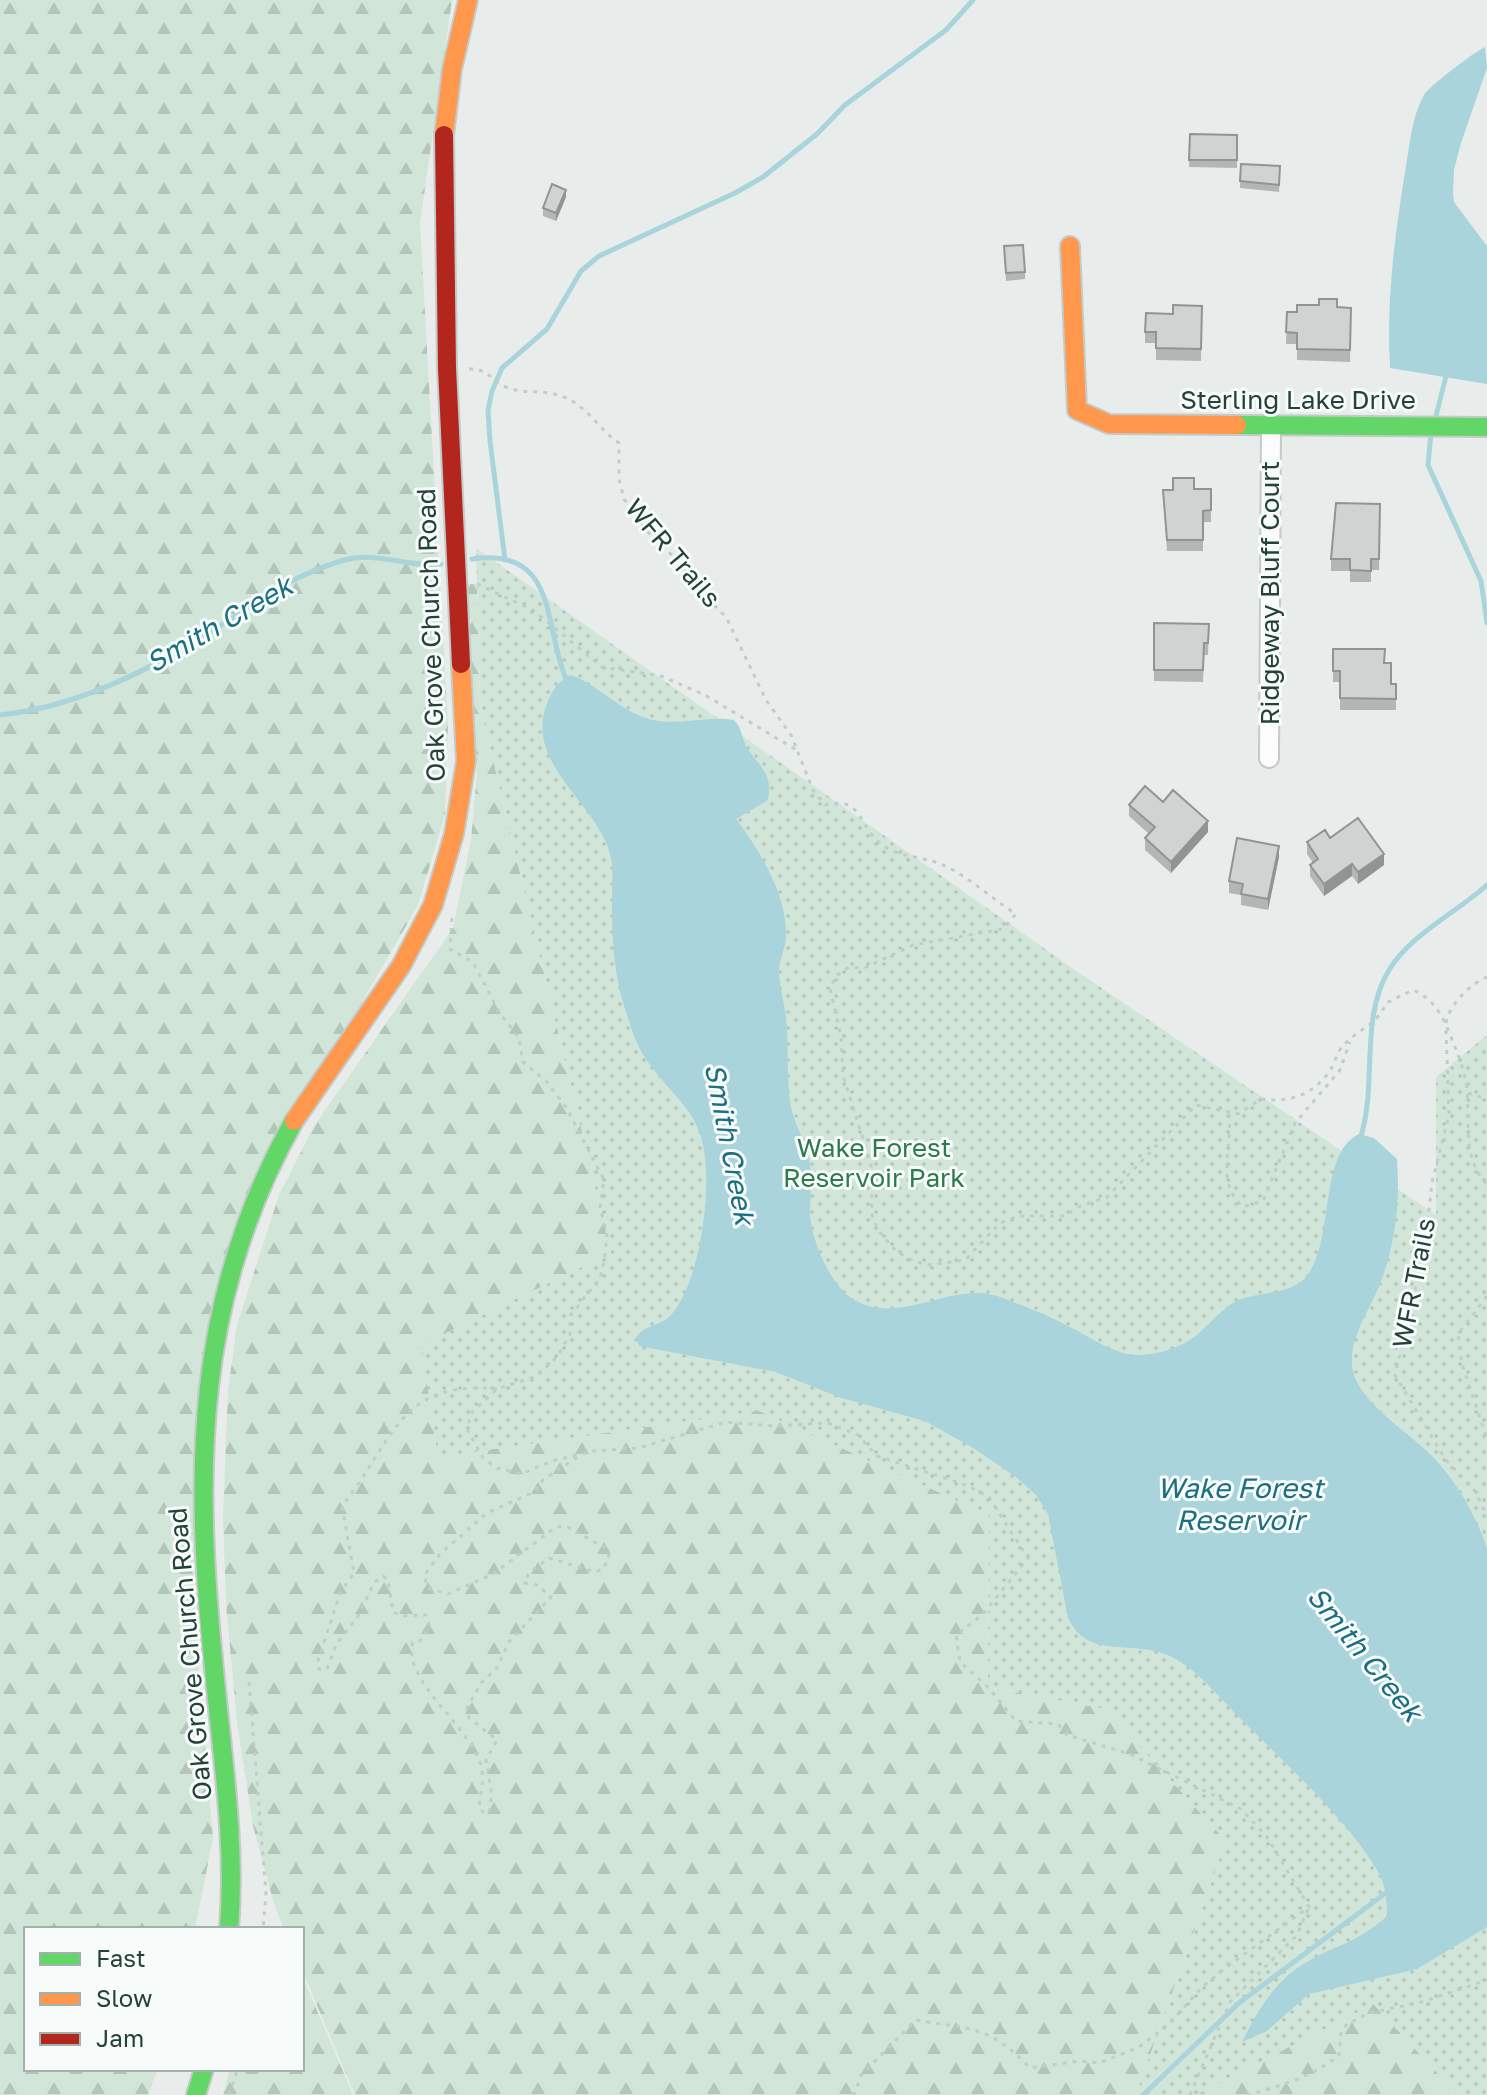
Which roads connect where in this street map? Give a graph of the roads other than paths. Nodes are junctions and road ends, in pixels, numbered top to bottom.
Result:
1 (468, 0) edge
2 (1070, 246) dead end
3 (1271, 427) junction
4 (1487, 427) edge
5 (1269, 758) dead end
6 (229, 1927) edge
7 (203, 2071) edge
8 (196, 2095) edge

1 - 6 main road, Oak Grove Church Road
2 - 3 main road, Sterling Lake Drive
3 - 4 main road, Sterling Lake Drive
3 - 5 street, Ridgeway Bluff Court
7 - 8 main road

